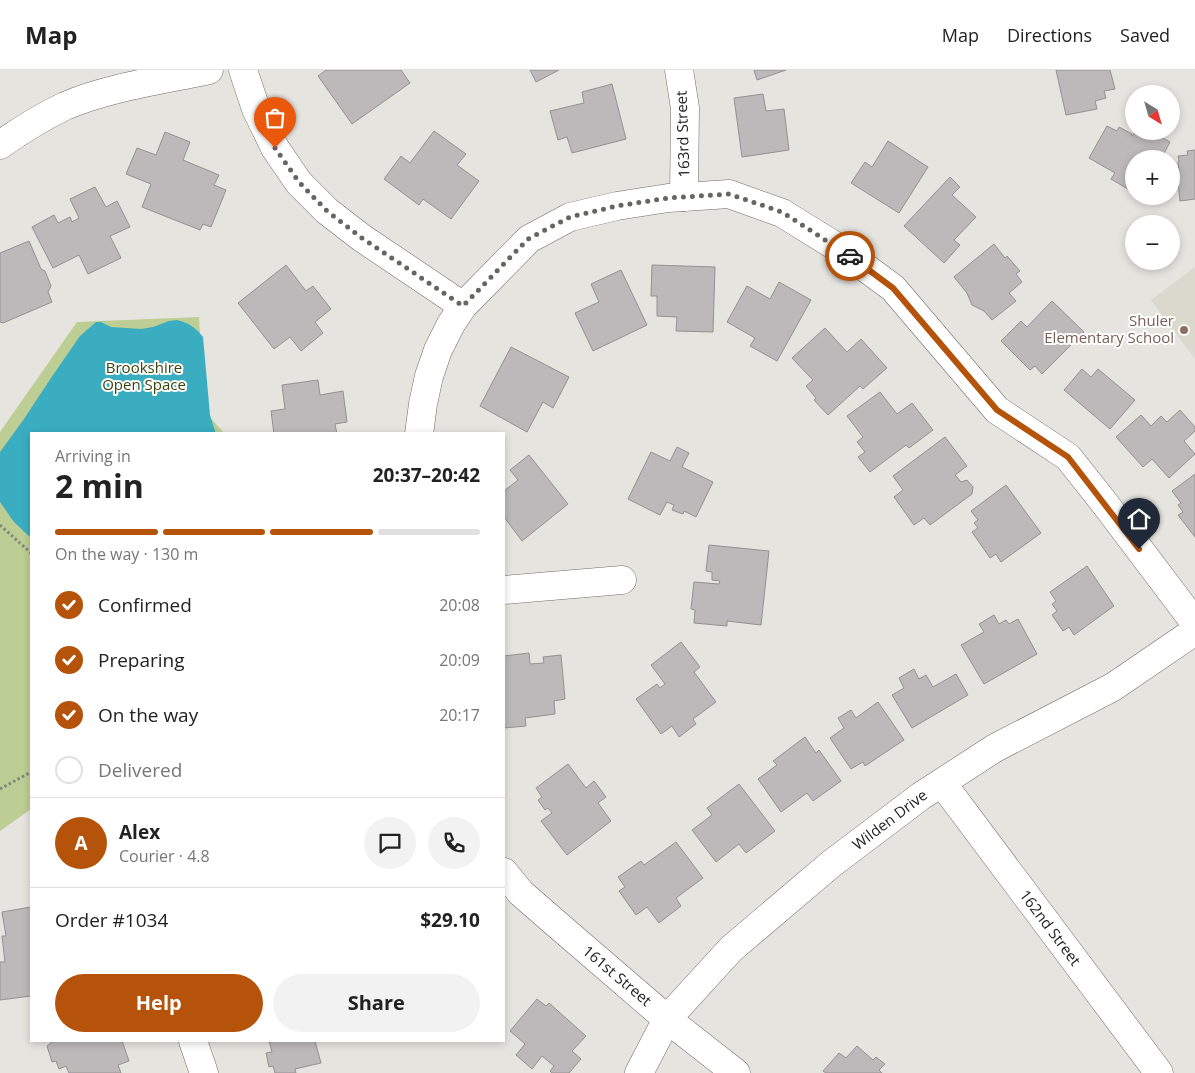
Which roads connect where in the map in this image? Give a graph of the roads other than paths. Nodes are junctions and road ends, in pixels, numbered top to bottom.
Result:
1 (209, 70) edge
2 (243, 70) edge
3 (679, 70) edge
4 (0, 146) edge
5 (684, 197) junction
6 (463, 306) junction
7 (419, 432) edge
8 (622, 580) dead end
9 (505, 590) edge
10 (1195, 623) edge
11 (1195, 631) edge
12 (942, 783) junction
13 (505, 873) edge
14 (667, 1018) junction
15 (193, 1042) edge
16 (204, 1073) edge
17 (639, 1073) edge
18 (736, 1073) edge
19 (1159, 1073) edge

1 - 4 street
2 - 6 street
3 - 5 street, 163rd Street
5 - 6 street
5 - 10 street
6 - 7 street
8 - 9 street
11 - 12 street, Wilden Drive
12 - 14 street, Wilden Drive
12 - 19 street, 162nd Street
13 - 14 street, 161st Street
14 - 17 street, Wilden Drive
14 - 18 street, 161st Street
15 - 16 street

